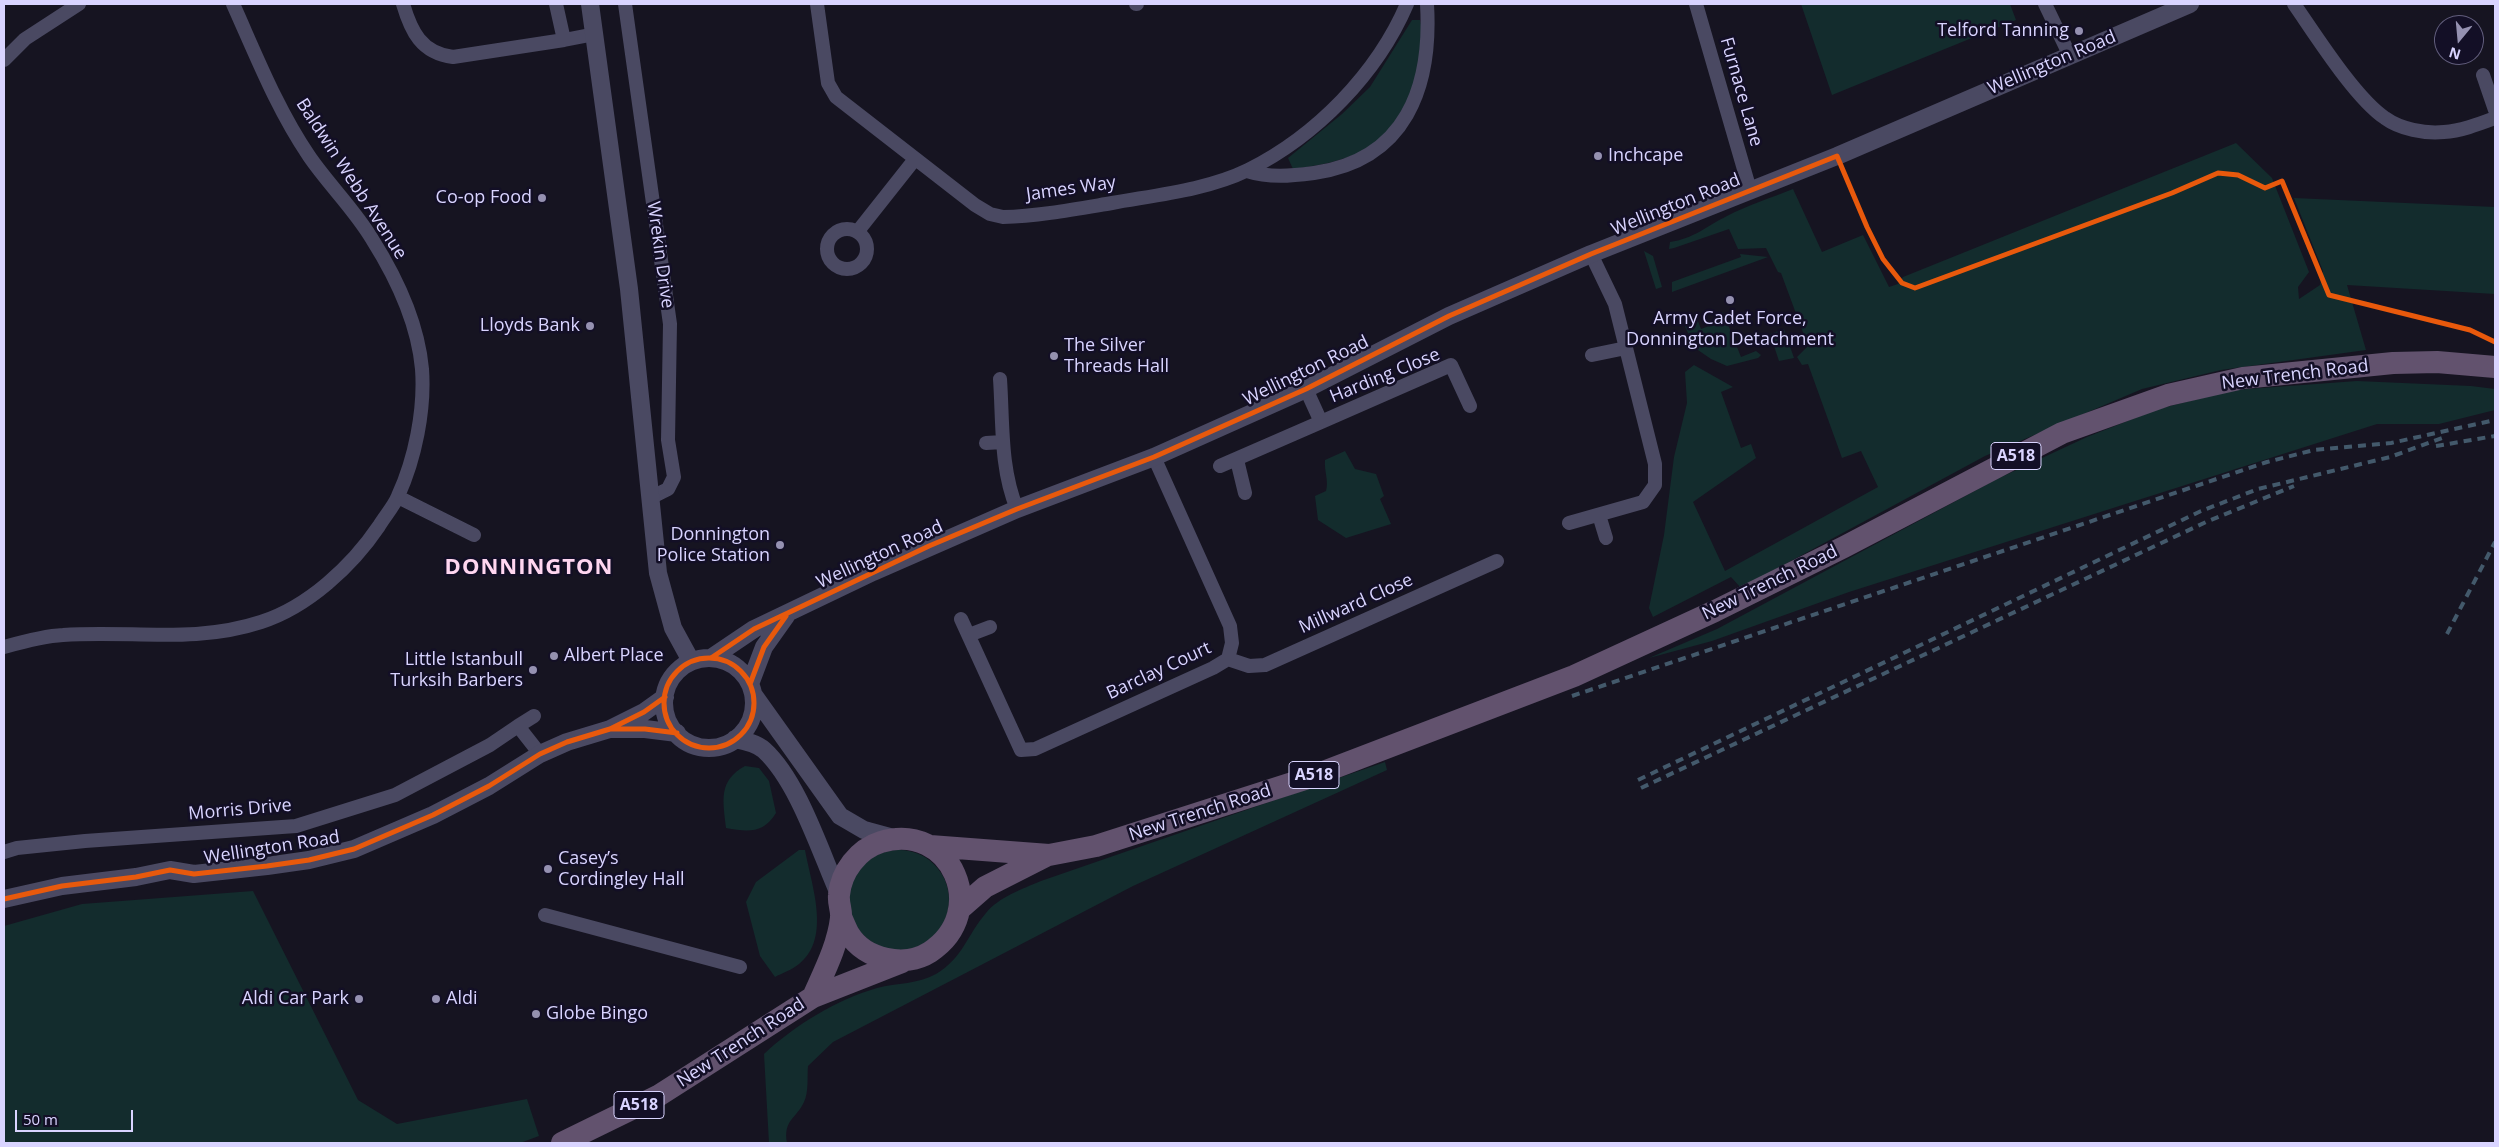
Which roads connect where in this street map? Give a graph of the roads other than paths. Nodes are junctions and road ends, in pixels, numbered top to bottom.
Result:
1 (79, 4) edge
2 (233, 4) edge
3 (403, 4) edge
4 (556, 4) edge
5 (590, 4) edge
6 (625, 4) edge
7 (816, 4) edge
8 (1407, 4) edge
9 (1427, 4) edge
10 (1696, 4) edge
11 (2045, 4) edge
12 (2190, 4) edge
13 (2294, 4) edge
14 (595, 34) junction
15 (564, 40) junction
16 (2070, 56) junction
17 (4, 60) edge
18 (2483, 75) dead end
19 (2495, 110) edge
20 (2495, 118) edge
21 (915, 158) junction
22 (1247, 171) junction
23 (1750, 190) junction
24 (858, 231) dead end
25 (1591, 254) junction
26 (1626, 348) junction
27 (1592, 355) dead end
28 (2495, 367) edge
29 (1000, 379) dead end
30 (1306, 389) junction
31 (1470, 406) dead end
32 (1321, 422) junction
33 (1003, 442) junction
34 (986, 443) dead end
35 (1154, 457) junction
36 (1237, 460) junction
37 (1220, 466) dead end
38 (1245, 493) dead end
39 (398, 497) junction
40 (652, 497) junction
41 (1017, 509) junction
42 (1599, 515) junction
43 (1569, 523) dead end
44 (474, 535) dead end
45 (1606, 538) dead end
46 (1497, 561) dead end
47 (787, 614) junction
48 (961, 620) dead end
49 (990, 627) dead end
50 (969, 635) junction
51 (4, 647) edge
52 (711, 658) junction
53 (1228, 659) junction
54 (691, 661) junction
55 (752, 689) junction
56 (665, 697) junction
57 (534, 716) dead end
58 (518, 726) junction
59 (610, 729) junction
60 (677, 733) junction
61 (735, 740) junction
62 (540, 754) junction
63 (896, 839) junction
64 (930, 846) junction
65 (4, 852) edge
66 (1049, 854) junction
67 (839, 894) junction
68 (4, 899) edge
69 (961, 908) junction
70 (545, 915) dead end
71 (841, 917) junction
72 (904, 961) junction
73 (740, 967) dead end
74 (813, 997) junction
75 (562, 1143) edge

1 - 17 street
2 - 39 street, Baldwin Webb Avenue
3 - 15 street
4 - 15 street
5 - 14 street, Wrekin Drive
6 - 40 street, Wrekin Drive
7 - 21 street, James Way
8 - 22 street, James Way
9 - 22 street, James Way
10 - 23 street, Furnace Lane
11 - 16 street
12 - 16 street, Wellington Road
13 - 20 street
14 - 15 street
14 - 40 street, Wrekin Drive
16 - 23 street, Wellington Road
18 - 19 street
21 - 22 street, James Way
21 - 24 street
23 - 25 street, Wellington Road
25 - 26 street
25 - 30 street, Wellington Road
26 - 27 street
26 - 42 street
28 - 66 highway, New Trench Road / A518
29 - 33 street
30 - 32 street, Harding Close
30 - 35 street, Wellington Road
31 - 32 street, Harding Close
32 - 36 street, Harding Close
33 - 34 street
33 - 41 street
35 - 41 street, Wellington Road
35 - 53 street, Barclay Court
36 - 37 street, Harding Close
36 - 38 street
39 - 44 street
39 - 51 street, Baldwin Webb Avenue
40 - 54 street, Wrekin Drive
41 - 47 street, Wellington Road
42 - 43 street
42 - 45 street
46 - 53 street, Millward Close
47 - 52 street, Wellington Road
47 - 55 street, Wellington Road
48 - 50 street, Barclay Court
49 - 50 street
50 - 53 street, Barclay Court
52 - 54 street
52 - 55 street
54 - 56 street
55 - 61 street
55 - 63 street
56 - 59 street, Wellington Road
56 - 60 street
57 - 58 street, Morris Drive
58 - 62 street
58 - 65 street, Morris Drive
59 - 60 street, Wellington Road
59 - 62 street, Wellington Road
60 - 61 street
61 - 67 street
62 - 68 street, Wellington Road
63 - 64 highway
63 - 67 highway
64 - 66 highway, New Trench Road / A518
64 - 69 highway
66 - 69 highway, New Trench Road / A518
67 - 71 highway
69 - 72 highway
70 - 73 street
71 - 72 highway
71 - 74 highway, New Trench Road
72 - 74 highway, New Trench Road / A518
74 - 75 highway, New Trench Road / A518

